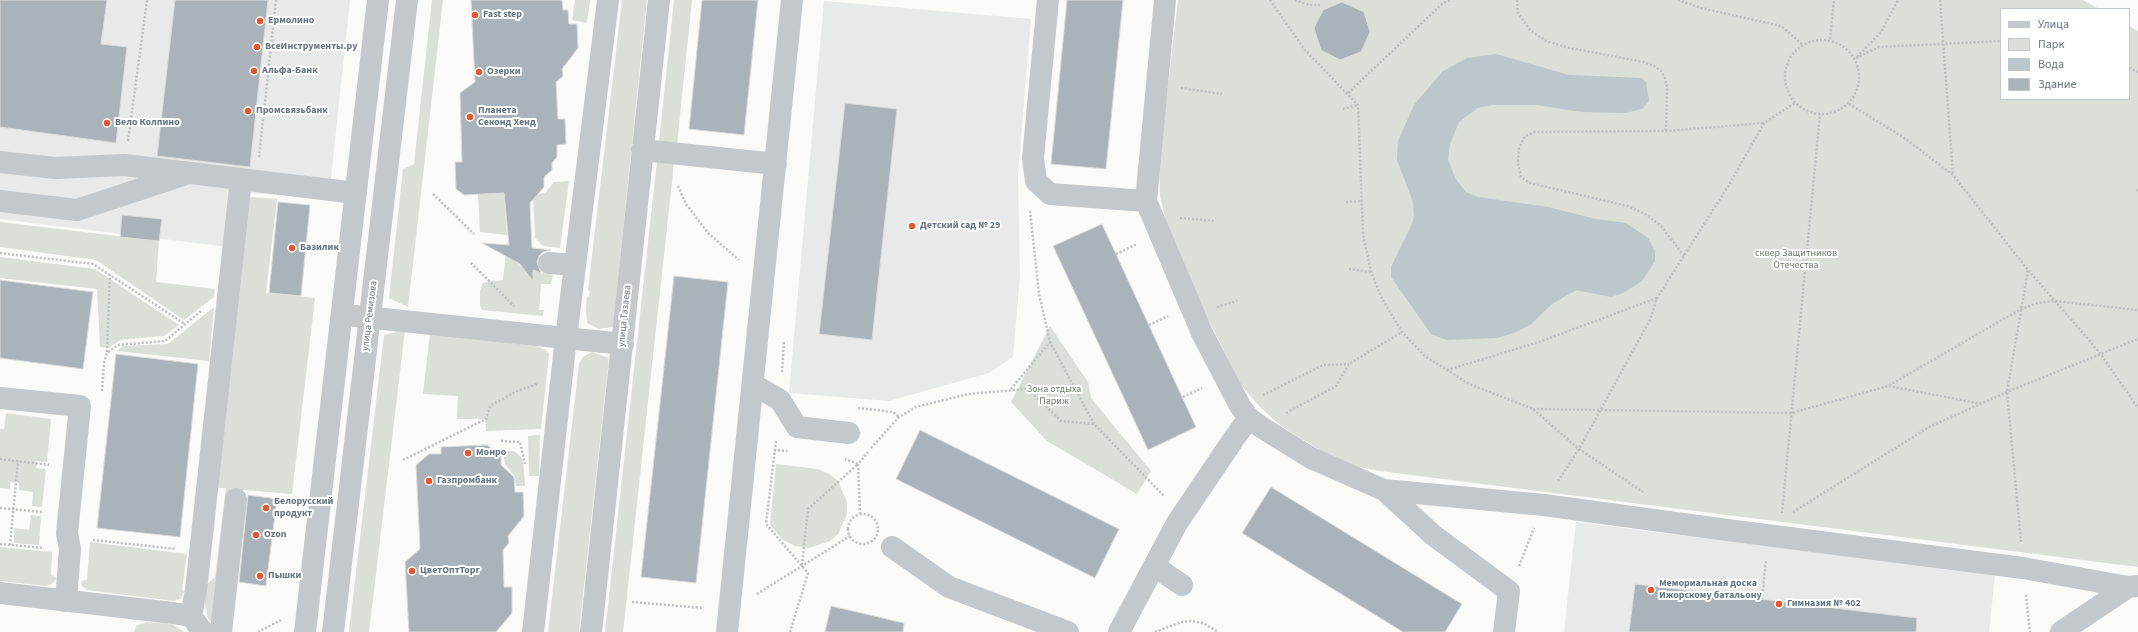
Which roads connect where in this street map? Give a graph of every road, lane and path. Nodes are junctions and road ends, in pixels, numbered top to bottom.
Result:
1 (147, 0) edge
2 (276, 0) edge
3 (378, 0) edge
4 (407, 0) edge
5 (608, 0) edge
6 (660, 0) edge
7 (792, 0) edge
8 (1048, 0) edge
9 (1165, 0) edge
10 (1270, 0) edge
11 (1295, 0) edge
12 (1451, 0) edge
13 (1516, 0) edge
14 (1678, 0) edge
15 (1834, 0) edge
16 (1898, 0) edge
17 (1940, 0) edge
18 (1322, 5) dead end
19 (1830, 39) junction
20 (2000, 41) edge
21 (1943, 43) junction
22 (1802, 44) junction
23 (1856, 58) junction
24 (1156, 85) junction
25 (1348, 93) junction
26 (1222, 94) dead end
27 (1795, 103) junction
28 (1849, 104) junction
29 (1358, 105) junction
30 (1343, 108) dead end
31 (1820, 114) junction
32 (1764, 123) junction
33 (1666, 131) junction
34 (642, 150) junction
35 (0, 162) edge
36 (776, 164) junction
37 (124, 166) junction
38 (190, 173) junction
39 (1953, 175) junction
40 (249, 180) junction
41 (1036, 181) junction
42 (678, 186) dead end
43 (356, 193) junction
44 (433, 194) dead end
45 (0, 201) edge
46 (1146, 201) junction
47 (1362, 201) junction
48 (1346, 202) dead end
49 (1179, 218) dead end
50 (1216, 221) dead end
51 (474, 234) dead end
52 (0, 253) edge
53 (1684, 256) junction
54 (471, 263) dead end
55 (549, 263) dead end
56 (575, 265) junction
57 (1349, 269) dead end
58 (2028, 270) junction
59 (1372, 272) junction
60 (110, 275) junction
61 (764, 277) junction
62 (1657, 298) junction
63 (2054, 301) junction
64 (515, 307) dead end
65 (2021, 309) junction
66 (202, 310) dead end
67 (2138, 310) edge
68 (342, 315) junction
69 (370, 317) junction
70 (185, 324) junction
71 (1402, 332) junction
72 (566, 338) junction
73 (2138, 339) edge
74 (1050, 342) junction
75 (622, 344) junction
76 (107, 353) junction
77 (2100, 353) junction
78 (1349, 364) junction
79 (1447, 370) junction
80 (539, 383) dead end
81 (754, 385) junction
82 (1888, 386) junction
83 (1010, 389) junction
84 (102, 391) dead end
85 (2007, 392) junction
86 (0, 398) edge
87 (780, 400) junction
88 (1982, 404) junction
89 (2138, 408) edge
90 (1533, 409) junction
91 (1600, 409) junction
92 (1792, 413) junction
93 (1250, 417) junction
94 (1094, 424) junction
95 (849, 434) dead end
96 (1579, 448) junction
97 (775, 450) junction
98 (790, 451) dead end
99 (0, 459) edge
100 (843, 459) dead end
101 (403, 460) dead end
102 (18, 461) junction
103 (746, 463) junction
104 (858, 464) junction
105 (51, 465) dead end
106 (1384, 490) junction
107 (1644, 492) dead end
108 (236, 499) dead end
109 (1544, 504) junction
110 (0, 508) edge
111 (13, 509) junction
112 (46, 512) dead end
113 (860, 514) junction
114 (1788, 515) dead end
115 (1781, 519) dead end
116 (1177, 523) junction
117 (850, 536) junction
118 (87, 539) dead end
119 (0, 544) edge
120 (10, 545) junction
121 (892, 547) dead end
122 (47, 548) dead end
123 (183, 550) dead end
124 (802, 565) junction
125 (1154, 566) junction
126 (2023, 568) junction
127 (1182, 585) dead end
128 (2133, 586) edge
129 (1509, 591) junction
130 (0, 593) edge
131 (66, 601) junction
132 (632, 602) dead end
133 (729, 611) junction
134 (286, 618) dead end
135 (197, 624) edge
136 (221, 632) edge
137 (258, 632) edge
138 (305, 632) edge
139 (333, 632) edge
140 (533, 632) edge
141 (591, 632) edge
142 (727, 632) edge
143 (790, 632) edge
144 (1068, 632) edge
145 (1119, 632) edge
146 (1155, 632) edge
147 (1218, 632) edge
148 (1504, 632) edge
149 (2030, 632) edge
150 (2061, 632) edge

1 - 37 path
2 - 40 path
3 - 43 street
4 - 69 street, улица Ремизова
5 - 56 street
6 - 34 street, улица Тазаева
7 - 36 street
8 - 41 street
9 - 24 street
10 - 25 path
11 - 18 path
12 - 25 path
13 - 33 path
14 - 22 path
15 - 19 path
16 - 23 path
17 - 21 path
19 - 22 path
19 - 23 path
20 - 21 path
21 - 23 path
21 - 39 path
22 - 27 path
23 - 28 path
24 - 26 path
24 - 46 street
25 - 29 path
27 - 31 path
27 - 32 path
28 - 31 path
28 - 39 path
29 - 30 path
29 - 47 path
31 - 92 path
32 - 33 path
32 - 53 path
33 - 53 path
34 - 36 street
34 - 75 street, улица Тазаева
35 - 37 street
36 - 61 street
37 - 38 street
38 - 40 street
38 - 45 street
39 - 58 path
40 - 43 street
40 - 135 street
41 - 46 street
41 - 74 path
42 - 61 path
43 - 68 street
44 - 51 path
46 - 93 street
47 - 48 path
47 - 59 path
49 - 50 path
52 - 60 path
53 - 62 path
54 - 64 path
55 - 56 street
56 - 72 street
57 - 59 path
58 - 63 path
58 - 65 path
59 - 71 path
60 - 70 path
60 - 76 path
61 - 81 street
62 - 79 path
62 - 91 path
63 - 65 path
63 - 67 path
63 - 77 path
65 - 82 path
65 - 85 path
66 - 70 path
68 - 69 street
68 - 138 street
69 - 72 street
69 - 139 street, улица Ремизова
70 - 76 path
71 - 78 path
71 - 79 path
72 - 75 street
72 - 140 street
73 - 77 path
74 - 83 path
74 - 94 path
75 - 141 street, улица Тазаева
76 - 84 path
77 - 85 path
77 - 89 path
78 - 93 path
78 - 93 path
79 - 90 path
80 - 101 path
81 - 87 street
81 - 103 street
82 - 88 path
82 - 92 path
83 - 94 path
83 - 104 path
85 - 88 path
85 - 126 path
86 - 131 street
87 - 95 street
87 - 97 path
88 - 114 path
90 - 91 path
90 - 96 path
91 - 92 path
91 - 96 path
92 - 115 path
93 - 106 street
93 - 116 street
94 - 116 path
96 - 107 path
96 - 109 path
97 - 98 path
97 - 103 path
97 - 124 path
99 - 102 path
100 - 104 path
102 - 105 path
102 - 111 path
103 - 133 street
104 - 113 path
104 - 124 path
106 - 109 street
106 - 129 street
108 - 136 street
109 - 126 street
109 - 129 path
110 - 111 path
111 - 112 path
111 - 120 path
113 - 117 path
113 - 117 path
116 - 125 street
117 - 124 path
118 - 123 path
119 - 120 path
120 - 122 path
121 - 144 street
124 - 133 path
124 - 143 path
125 - 127 street
125 - 145 street
126 - 128 street
126 - 149 path
128 - 150 street
129 - 148 street
130 - 131 street
131 - 135 street
132 - 133 path
133 - 142 street
134 - 137 path
146 - 147 path

